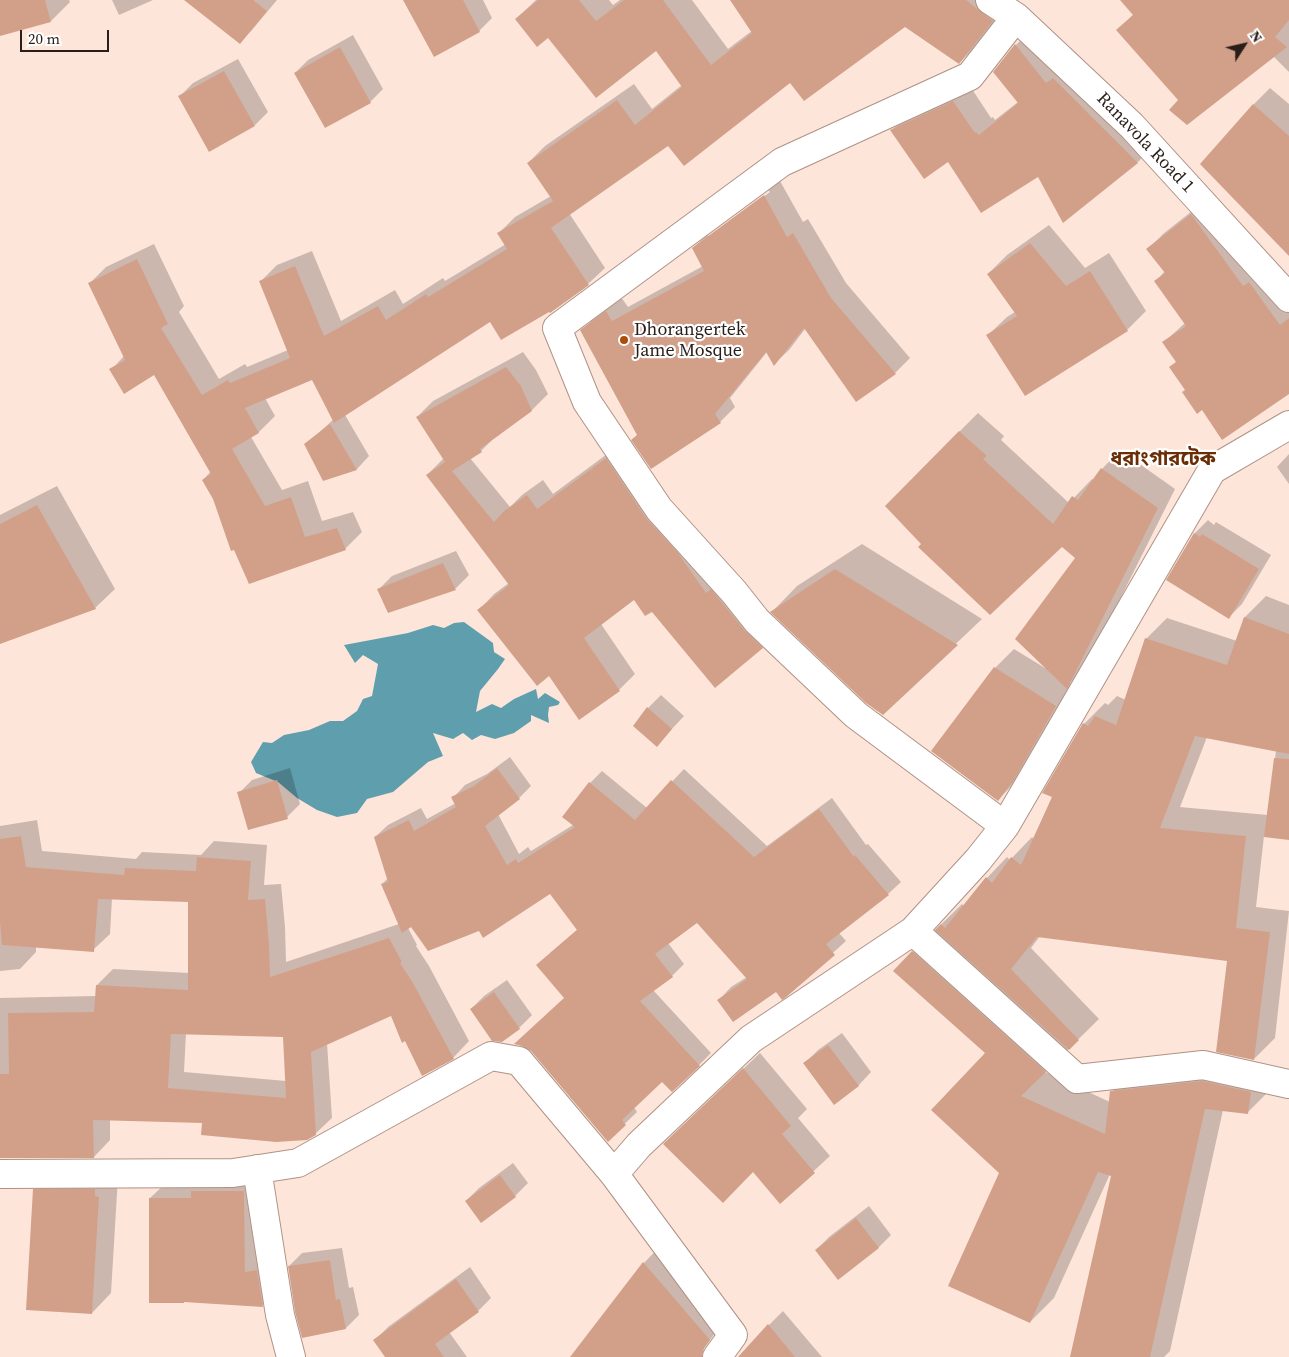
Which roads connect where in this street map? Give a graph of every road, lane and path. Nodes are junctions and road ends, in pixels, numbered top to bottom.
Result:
1 (990, 0) edge
2 (1016, 17) junction
3 (1289, 298) edge
4 (1289, 425) edge
5 (1005, 826) junction
6 (913, 931) junction
7 (1289, 1084) edge
8 (257, 1170) junction
9 (0, 1174) edge
10 (614, 1174) junction
11 (291, 1357) edge
12 (717, 1357) edge

1 - 2 street, Ranavola Road 1
2 - 3 street, Ranavola Road 1
2 - 5 street
4 - 5 street
5 - 6 street
6 - 7 street
6 - 10 street
8 - 9 street
8 - 10 street
8 - 11 street
10 - 12 street

